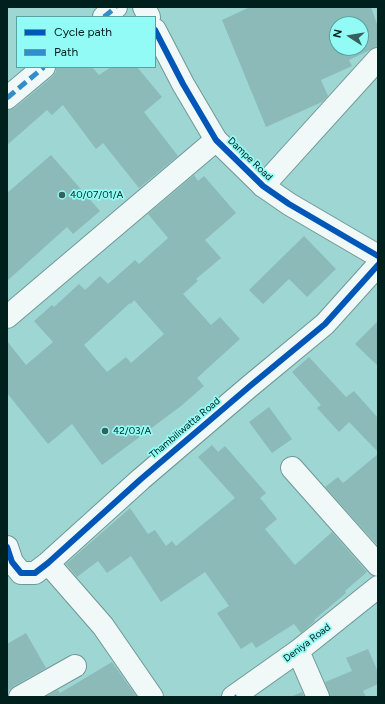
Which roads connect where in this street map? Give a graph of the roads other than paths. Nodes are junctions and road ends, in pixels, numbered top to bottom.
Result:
1 (116, 7) edge
2 (144, 7) edge
3 (105, 16) edge
4 (148, 16) edge
5 (156, 32) edge
6 (378, 59) edge
7 (43, 68) edge
8 (7, 98) edge
9 (216, 140) junction
10 (263, 186) junction
11 (378, 256) edge
12 (378, 265) edge
13 (7, 317) edge
14 (292, 468) dead end
15 (7, 547) edge
16 (48, 563) junction
17 (378, 565) edge
18 (378, 587) edge
19 (298, 651) junction
20 (75, 666) dead end
21 (20, 697) edge
22 (152, 697) edge
23 (234, 697) edge
24 (318, 697) edge

1 - 3 street
2 - 4 street
5 - 9 street, Dampe Road
6 - 10 street
7 - 8 street
9 - 10 street, Dampe Road
9 - 13 street
10 - 11 street, Dampe Road
12 - 16 street, Thambiliwatta Road
14 - 17 street
15 - 16 street, Thambiliwatta Road
16 - 22 street
18 - 19 street, Deniya Road
19 - 23 street, Deniya Road
19 - 24 street
20 - 21 street

